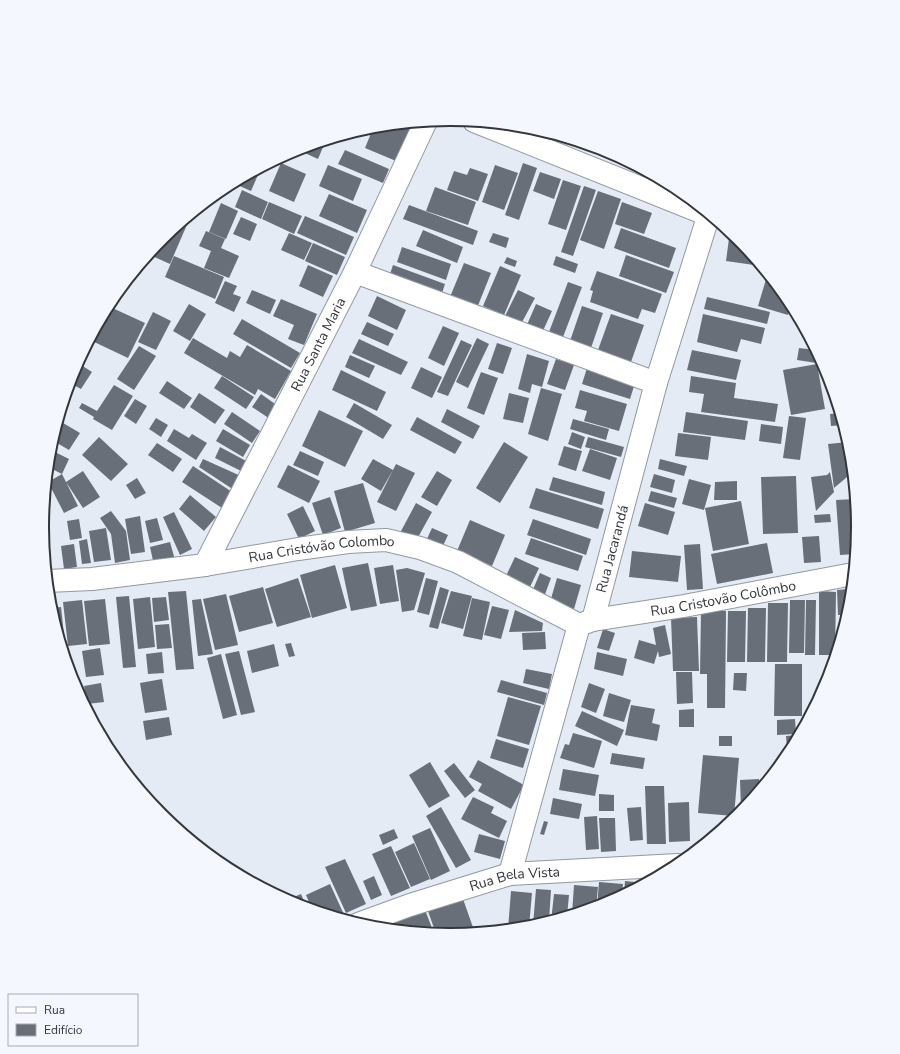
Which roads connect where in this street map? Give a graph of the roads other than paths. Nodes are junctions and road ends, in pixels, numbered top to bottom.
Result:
1 (423, 127) edge
2 (492, 128) edge
3 (693, 208) edge
4 (708, 221) edge
5 (355, 272) junction
6 (656, 384) junction
7 (205, 565) junction
8 (848, 575) edge
9 (52, 581) edge
10 (586, 622) junction
11 (664, 866) edge
12 (510, 874) junction
13 (370, 920) edge

1 - 5 street, Rua Santa Maria
2 - 3 street
4 - 6 street, Rua Jacarandá
5 - 6 street
5 - 7 street, Rua Santa Maria
6 - 10 street, Rua Jacarandá
7 - 9 street, Rua Cristóvão Colombo
7 - 10 street, Rua Cristóvão Colombo
8 - 10 street, Rua Cristovão Colômbo
10 - 12 street, Rua Jacarandá
11 - 12 street, Rua Bela Vista
12 - 13 street, Rua Bela Vista

